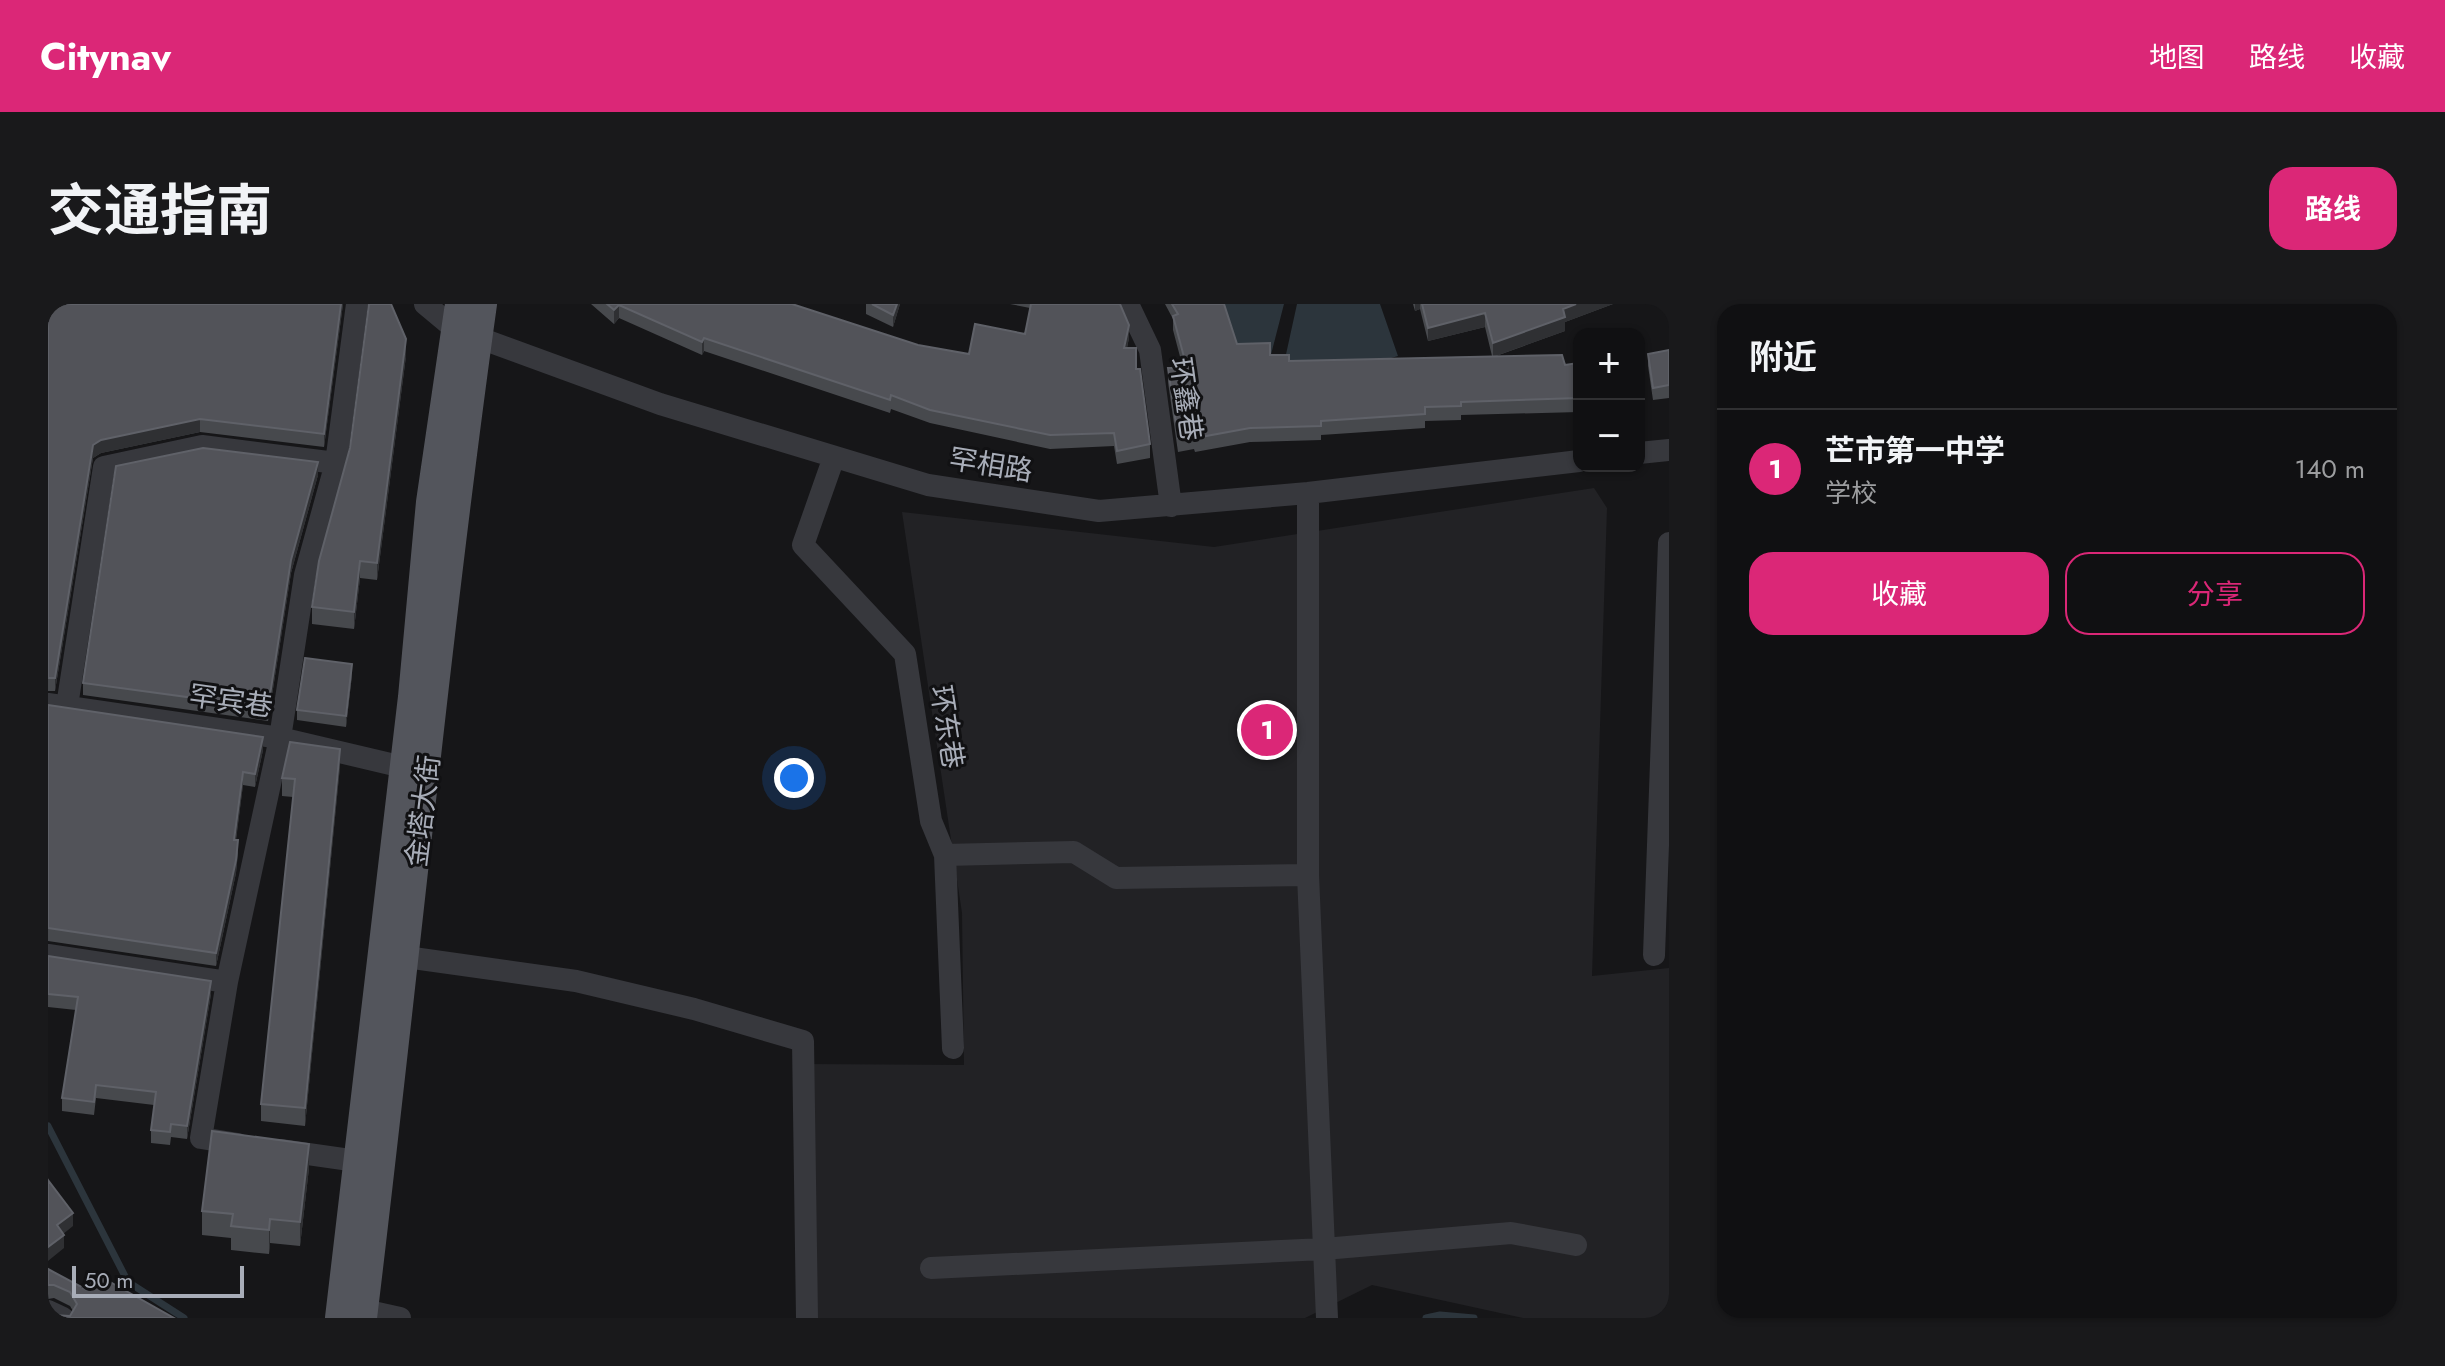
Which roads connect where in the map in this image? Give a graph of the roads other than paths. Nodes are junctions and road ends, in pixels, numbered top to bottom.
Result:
1 (357, 304) edge
2 (425, 304) edge
3 (483, 304) edge
4 (1128, 304) edge
5 (464, 323) edge
6 (1669, 450) edge
7 (1645, 452) edge
8 (834, 457) junction
9 (1573, 462) edge
10 (336, 463) junction
11 (1308, 493) junction
12 (1171, 506) junction
13 (1669, 543) edge
14 (58, 705) edge
15 (1666, 721) edge
16 (280, 738) junction
17 (403, 767) junction
18 (945, 855) junction
19 (1308, 875) junction
20 (48, 955) edge
21 (1654, 955) dead end
22 (406, 957) junction
23 (227, 982) junction
24 (953, 1048) dead end
25 (357, 1161) junction
26 (1576, 1245) dead end
27 (1324, 1249) junction
28 (931, 1268) dead end
29 (355, 1315) edge
30 (400, 1318) edge
31 (807, 1318) edge
32 (1327, 1318) edge

1 - 10 street
2 - 5 street, 罕相路
3 - 5 main road, 金塔大街
4 - 12 street, 环鑫巷
5 - 8 street, 罕相路
5 - 17 main road, 金塔大街
5 - 22 main road, 金塔大街
6 - 7 street
8 - 12 street, 罕相路
8 - 18 street, 环东巷
9 - 11 street, 罕相路
10 - 14 street
10 - 16 street
11 - 12 street, 罕相路
11 - 19 street
13 - 15 street
14 - 16 street, 罕宾巷
15 - 21 street
16 - 17 street, 罕宾巷
16 - 23 street
17 - 25 main road, 金塔大街
18 - 19 street
18 - 24 street, 环东巷
19 - 27 street
20 - 23 street
22 - 29 main road, 金塔大街
22 - 31 street
23 - 25 street
25 - 29 main road, 金塔大街
26 - 27 street
27 - 28 street
27 - 32 street
29 - 30 street

